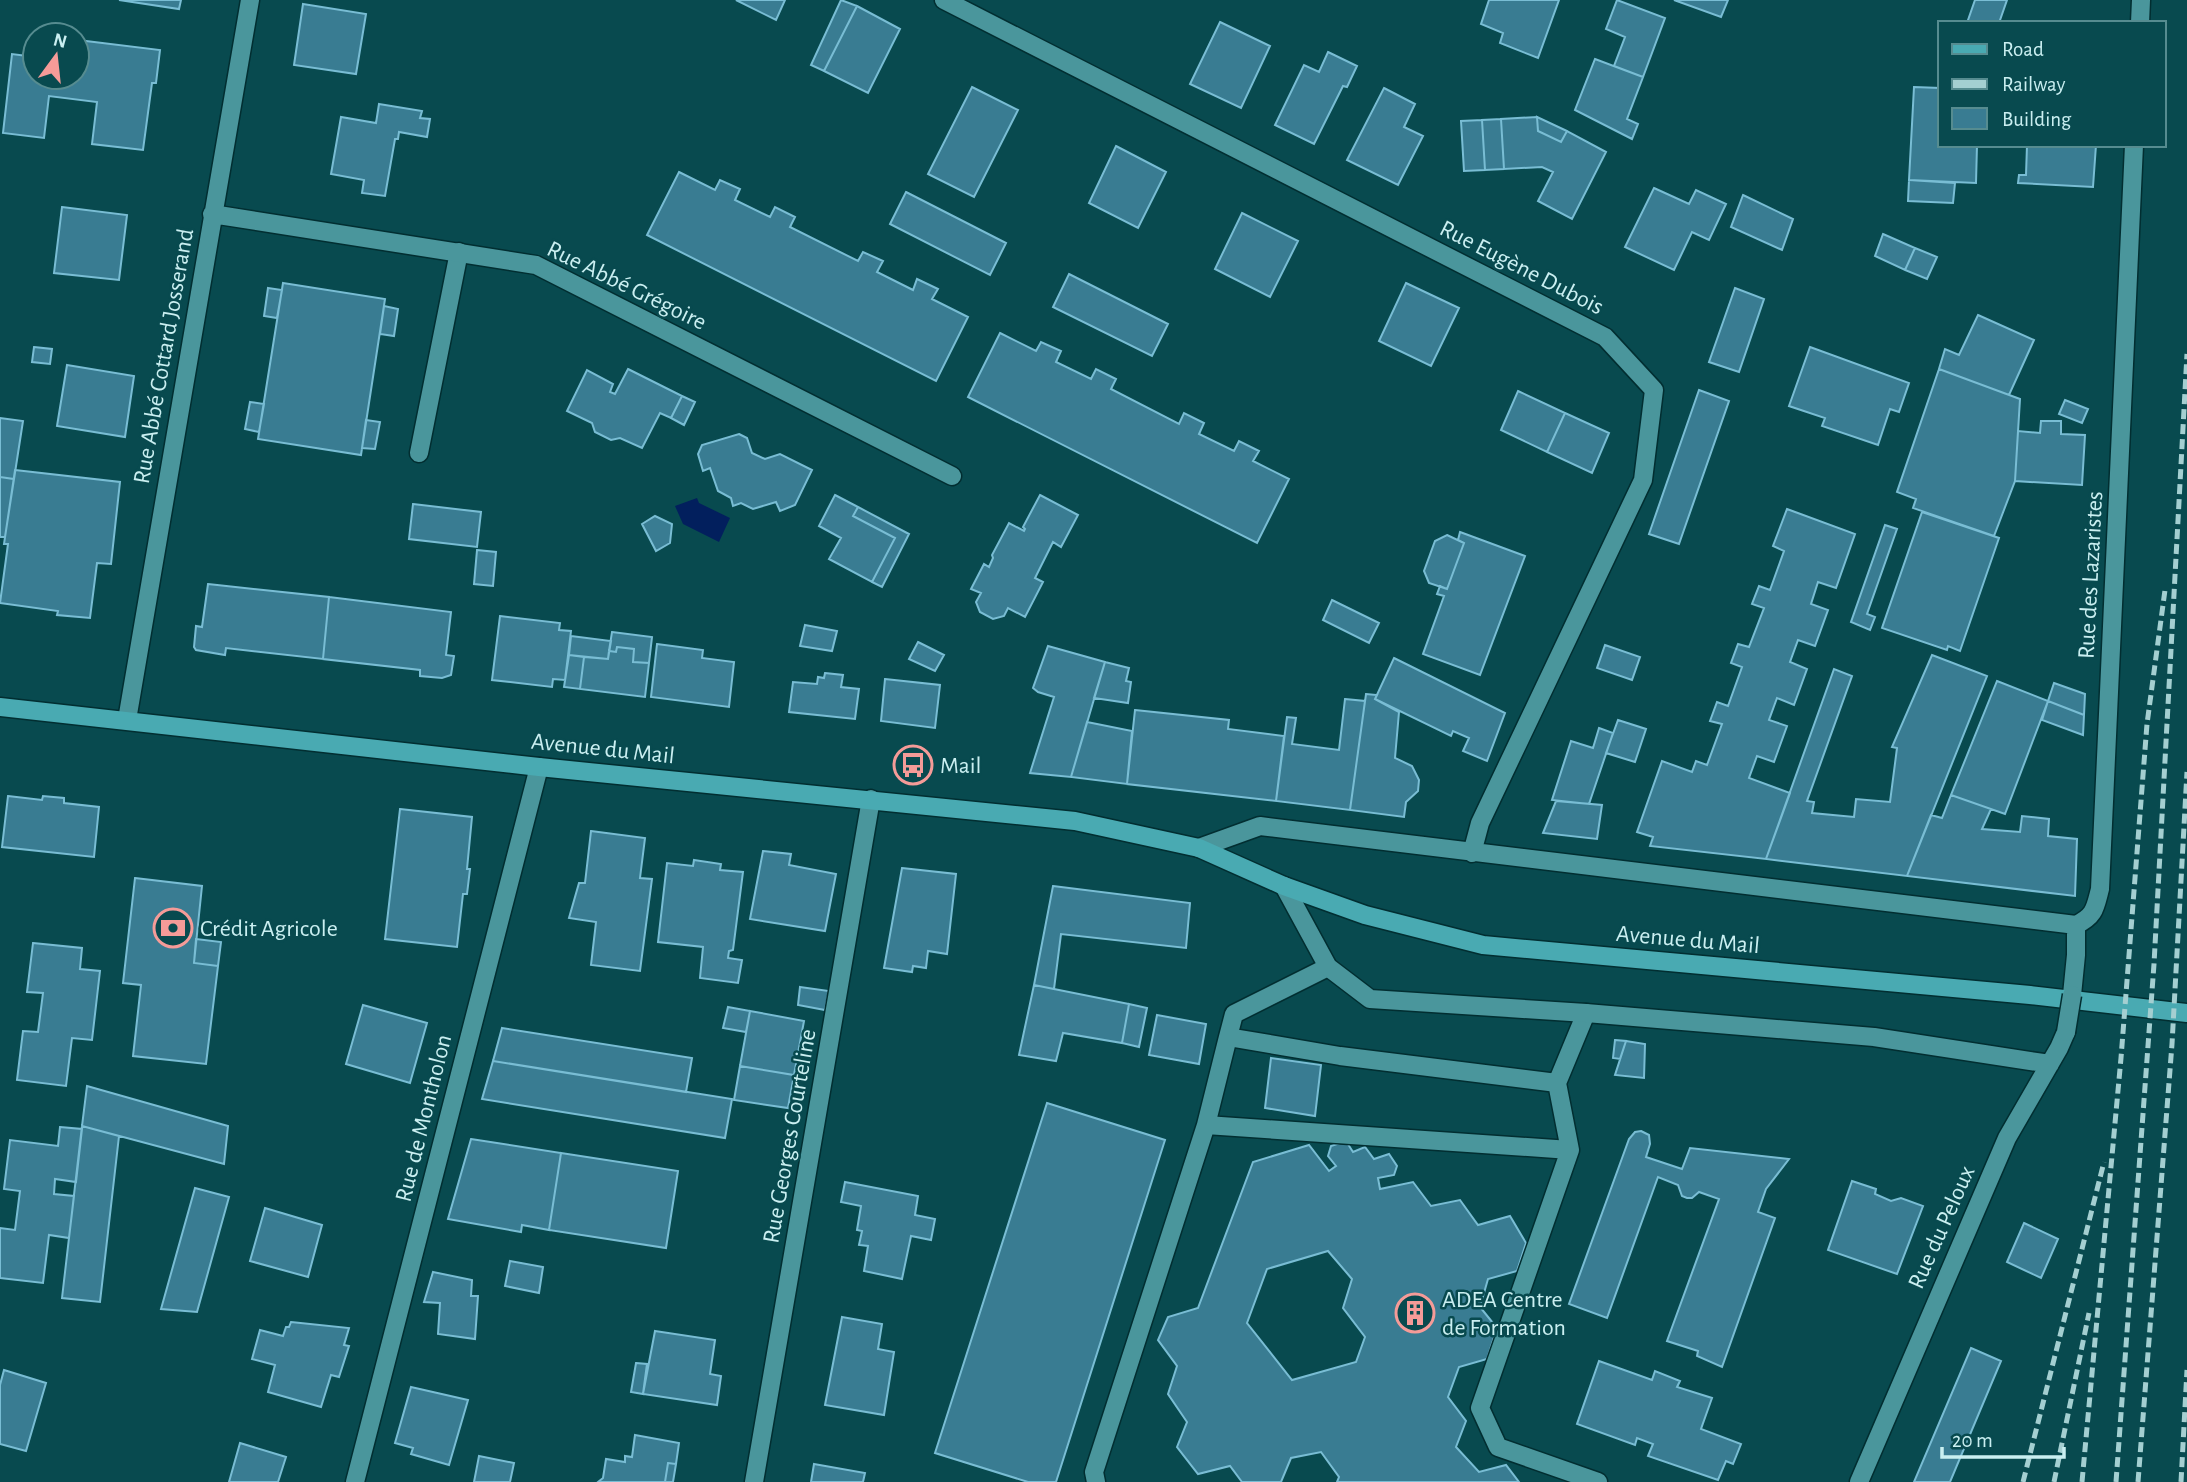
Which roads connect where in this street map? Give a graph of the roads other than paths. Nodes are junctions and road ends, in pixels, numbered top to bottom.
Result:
1 (250, 0) edge
2 (944, 0) edge
3 (2141, 0) edge
4 (2140, 21) edge
5 (2134, 147) edge
6 (212, 214) junction
7 (458, 252) junction
8 (419, 453) dead end
9 (953, 476) dead end
10 (0, 707) edge
11 (127, 720) junction
12 (539, 767) junction
13 (871, 799) junction
14 (1199, 848) junction
15 (1472, 853) junction
16 (1284, 886) junction
17 (2076, 925) junction
18 (1328, 967) junction
19 (1586, 1013) junction
20 (2187, 1013) edge
21 (1228, 1037) junction
22 (2050, 1064) junction
23 (1557, 1083) junction
24 (1206, 1125) junction
25 (1570, 1150) junction
26 (355, 1482) edge
27 (754, 1482) edge
28 (1096, 1482) edge
29 (1598, 1482) edge
30 (1859, 1482) edge

1 - 6 street, Rue Abbé Cottard Josserand
2 - 15 street, Rue Eugène Dubois
3 - 4 street
5 - 17 street, Rue des Lazaristes
6 - 7 street, Rue Abbé Grégoire
6 - 11 street, Rue Abbé Cottard Josserand
7 - 8 street
7 - 9 street, Rue Abbé Grégoire
10 - 11 main road, Avenue du Mail
11 - 12 main road, Avenue du Mail
12 - 13 main road, Avenue du Mail
12 - 26 street, Rue de Montholon
13 - 14 main road, Avenue du Mail
13 - 27 street, Rue Georges Courteline
14 - 15 street
14 - 16 main road, Avenue du Mail
15 - 17 street
16 - 18 street
16 - 20 main road, Avenue du Mail
17 - 22 street, Rue du Peloux, bridge
18 - 19 street
18 - 21 street
19 - 22 street
19 - 23 street
21 - 23 street
21 - 24 street
22 - 30 street, Rue du Peloux
23 - 25 street
24 - 25 street
24 - 28 street
25 - 29 street

